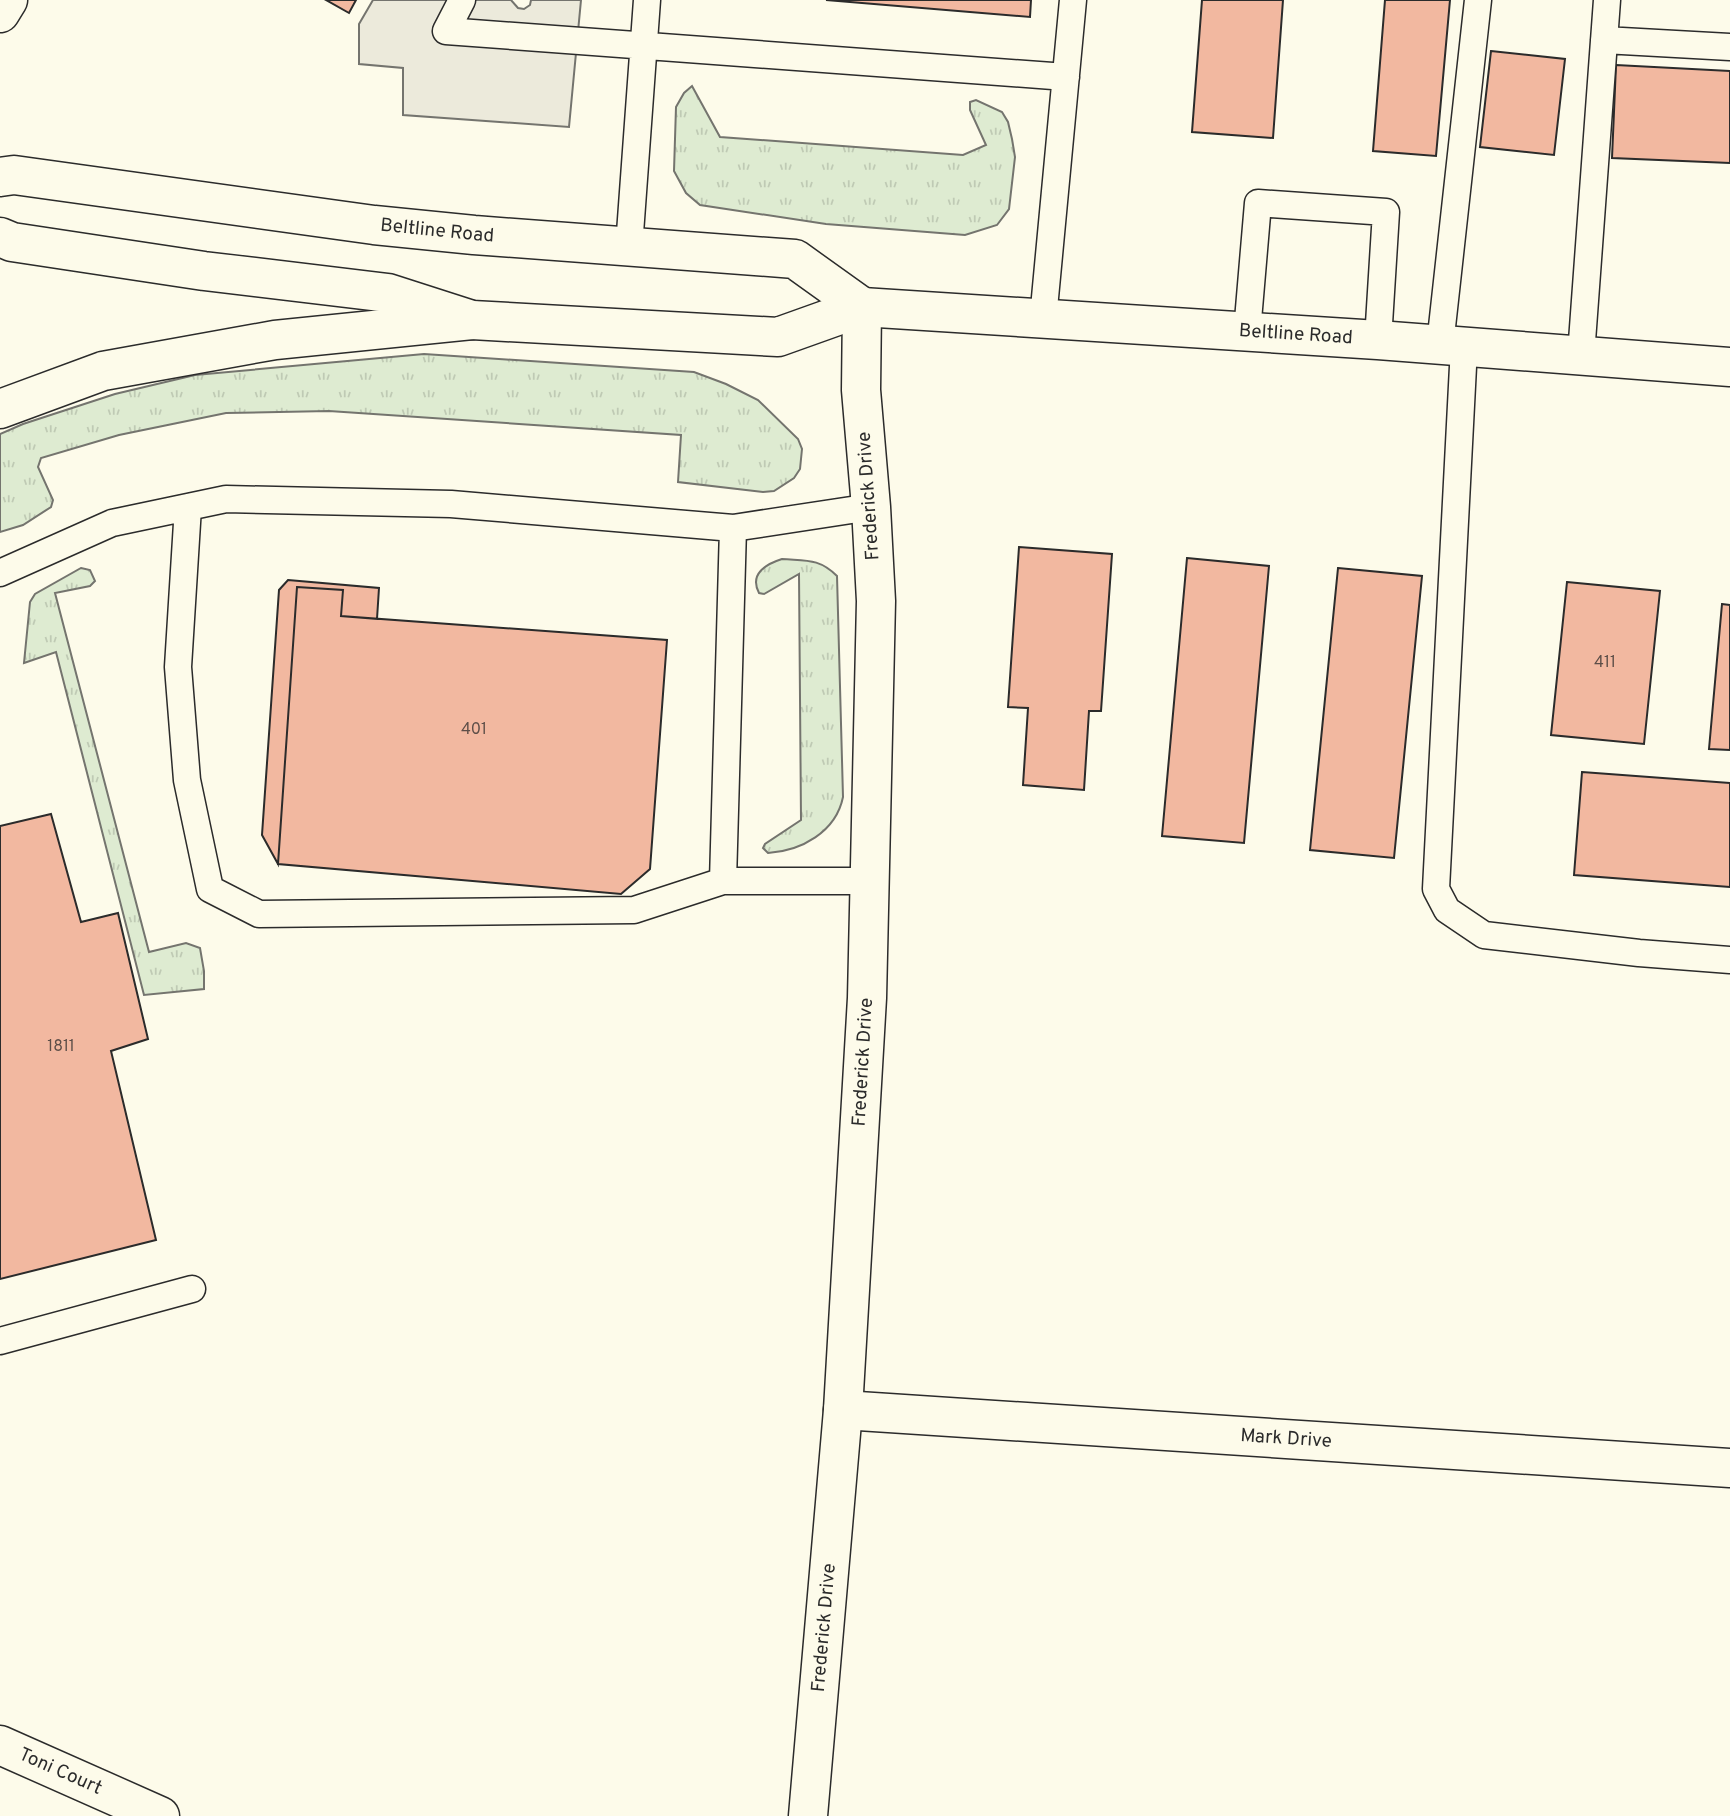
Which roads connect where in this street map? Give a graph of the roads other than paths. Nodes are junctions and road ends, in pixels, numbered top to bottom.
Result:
1 (8, 0) edge
2 (462, 0) edge
3 (647, 0) edge
4 (1073, 0) edge
5 (1478, 0) edge
6 (1607, 0) edge
7 (0, 13) edge
8 (1604, 40) junction
9 (643, 47) junction
10 (1730, 47) edge
11 (1066, 77) junction
12 (0, 177) edge
13 (0, 237) edge
14 (629, 247) junction
15 (862, 307) junction
16 (1043, 318) junction
17 (472, 320) junction
18 (1247, 332) junction
19 (1378, 340) junction
20 (1452, 346) junction
21 (1581, 355) junction
22 (1730, 367) edge
23 (0, 410) edge
24 (188, 507) junction
25 (872, 507) junction
26 (733, 528) junction
27 (0, 573) edge
28 (723, 881) junction
29 (870, 881) junction
30 (1730, 960) edge
31 (192, 1289) dead end
32 (0, 1341) edge
33 (843, 1409) junction
34 (1730, 1468) edge
35 (0, 1745) edge
36 (160, 1816) edge
37 (808, 1816) edge

1 - 7 main road
2 - 9 lane
3 - 9 lane
4 - 11 lane
5 - 20 lane
6 - 8 lane
8 - 10 lane
8 - 21 lane
9 - 11 lane
9 - 14 lane
11 - 16 lane
12 - 14 main road, Beltline Road
13 - 17 main road, Beltline Road
14 - 15 main road, Beltline Road
15 - 16 main road, Beltline Road
15 - 17 main road, Beltline Road
15 - 25 main road, Frederick Drive
16 - 18 main road, Beltline Road
17 - 23 main road
18 - 19 main road, Beltline Road
18 - 19 lane
19 - 20 main road, Beltline Road
20 - 21 main road, Beltline Road
20 - 30 lane
21 - 22 main road, Beltline Road
24 - 26 lane
24 - 27 lane
24 - 28 lane
25 - 26 lane
25 - 29 main road, Frederick Drive
26 - 28 lane
28 - 29 lane
29 - 33 main road, Frederick Drive
31 - 32 lane
33 - 34 main road, Mark Drive
33 - 37 main road, Frederick Drive
35 - 36 main road, Toni Court

